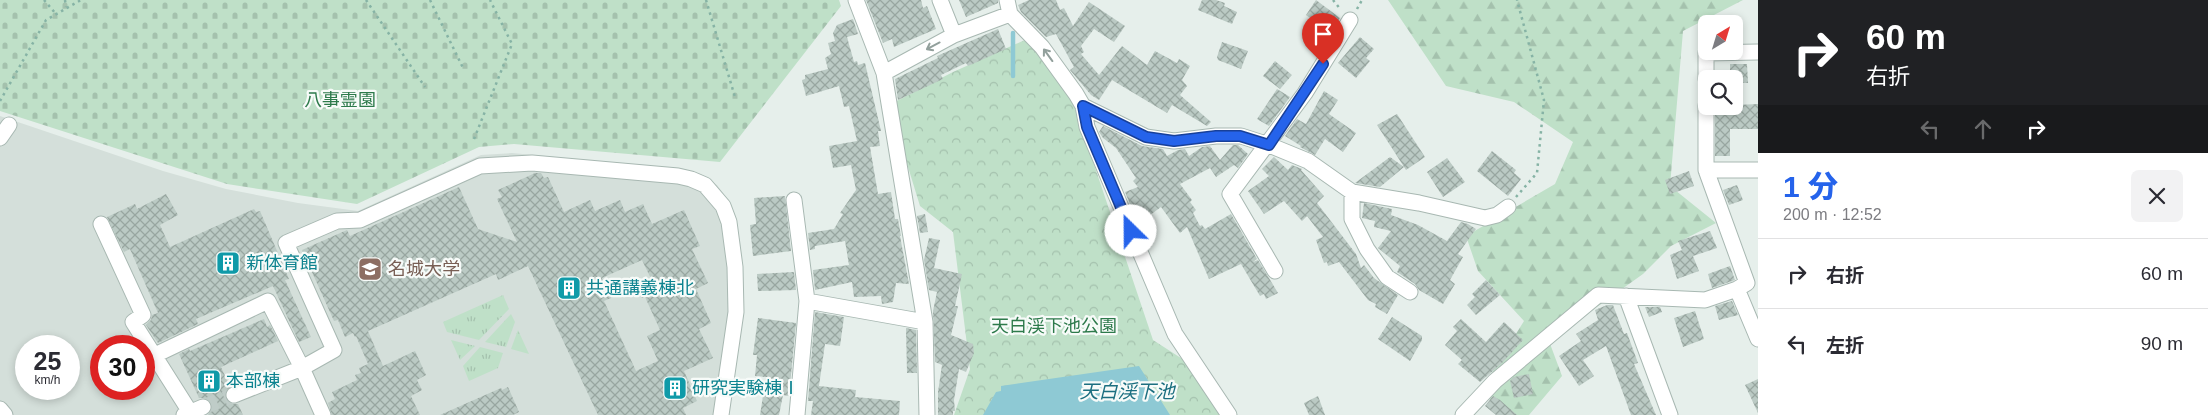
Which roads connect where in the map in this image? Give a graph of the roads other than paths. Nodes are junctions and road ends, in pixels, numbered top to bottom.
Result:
1 (856, 0) edge
2 (940, 0) edge
3 (1008, 7) edge
4 (1350, 20) dead end
5 (954, 35) junction
6 (1758, 52) edge
7 (1706, 70) edge
8 (884, 73) junction
9 (1080, 100) junction
10 (1706, 115) edge
11 (9, 125) dead end
12 (0, 138) edge
13 (1269, 145) junction
14 (1706, 170) junction
15 (1758, 170) edge
16 (1352, 192) junction
17 (794, 200) dead end
18 (1508, 207) road end
19 (101, 224) dead end
20 (1275, 271) dead end
21 (1737, 290) junction
22 (1410, 292) dead end
23 (1626, 296) junction
24 (807, 301) junction
25 (925, 322) junction
26 (141, 335) edge
27 (1758, 339) edge
28 (155, 355) edge
29 (155, 359) edge
30 (302, 368) junction
31 (234, 395) tunnel mouth
32 (0, 409) edge
33 (192, 411) edge
34 (5, 415) edge
35 (323, 415) edge
36 (721, 415) edge
37 (797, 415) edge
38 (927, 415) edge
39 (1230, 415) edge
40 (1463, 415) edge
41 (1670, 415) edge

1 - 8 street
2 - 5 street
3 - 5 street
9 -> 3 street
4 - 13 street
5 -> 8 street
6 - 7 street
8 - 25 street
9 - 13 street
9 - 39 street
10 - 14 street
11 - 12 street
13 - 16 street
13 - 20 street
14 - 15 street
14 - 21 street
16 - 18 street
16 - 22 street
17 - 24 street
19 - 26 street
21 - 23 street
21 - 27 street
23 - 40 street
23 - 41 street
24 - 25 street
24 - 37 street
25 - 38 street
28 - 30 street
29 - 33 street
30 - 31 street
30 - 35 street
30 - 36 street
32 - 34 street

